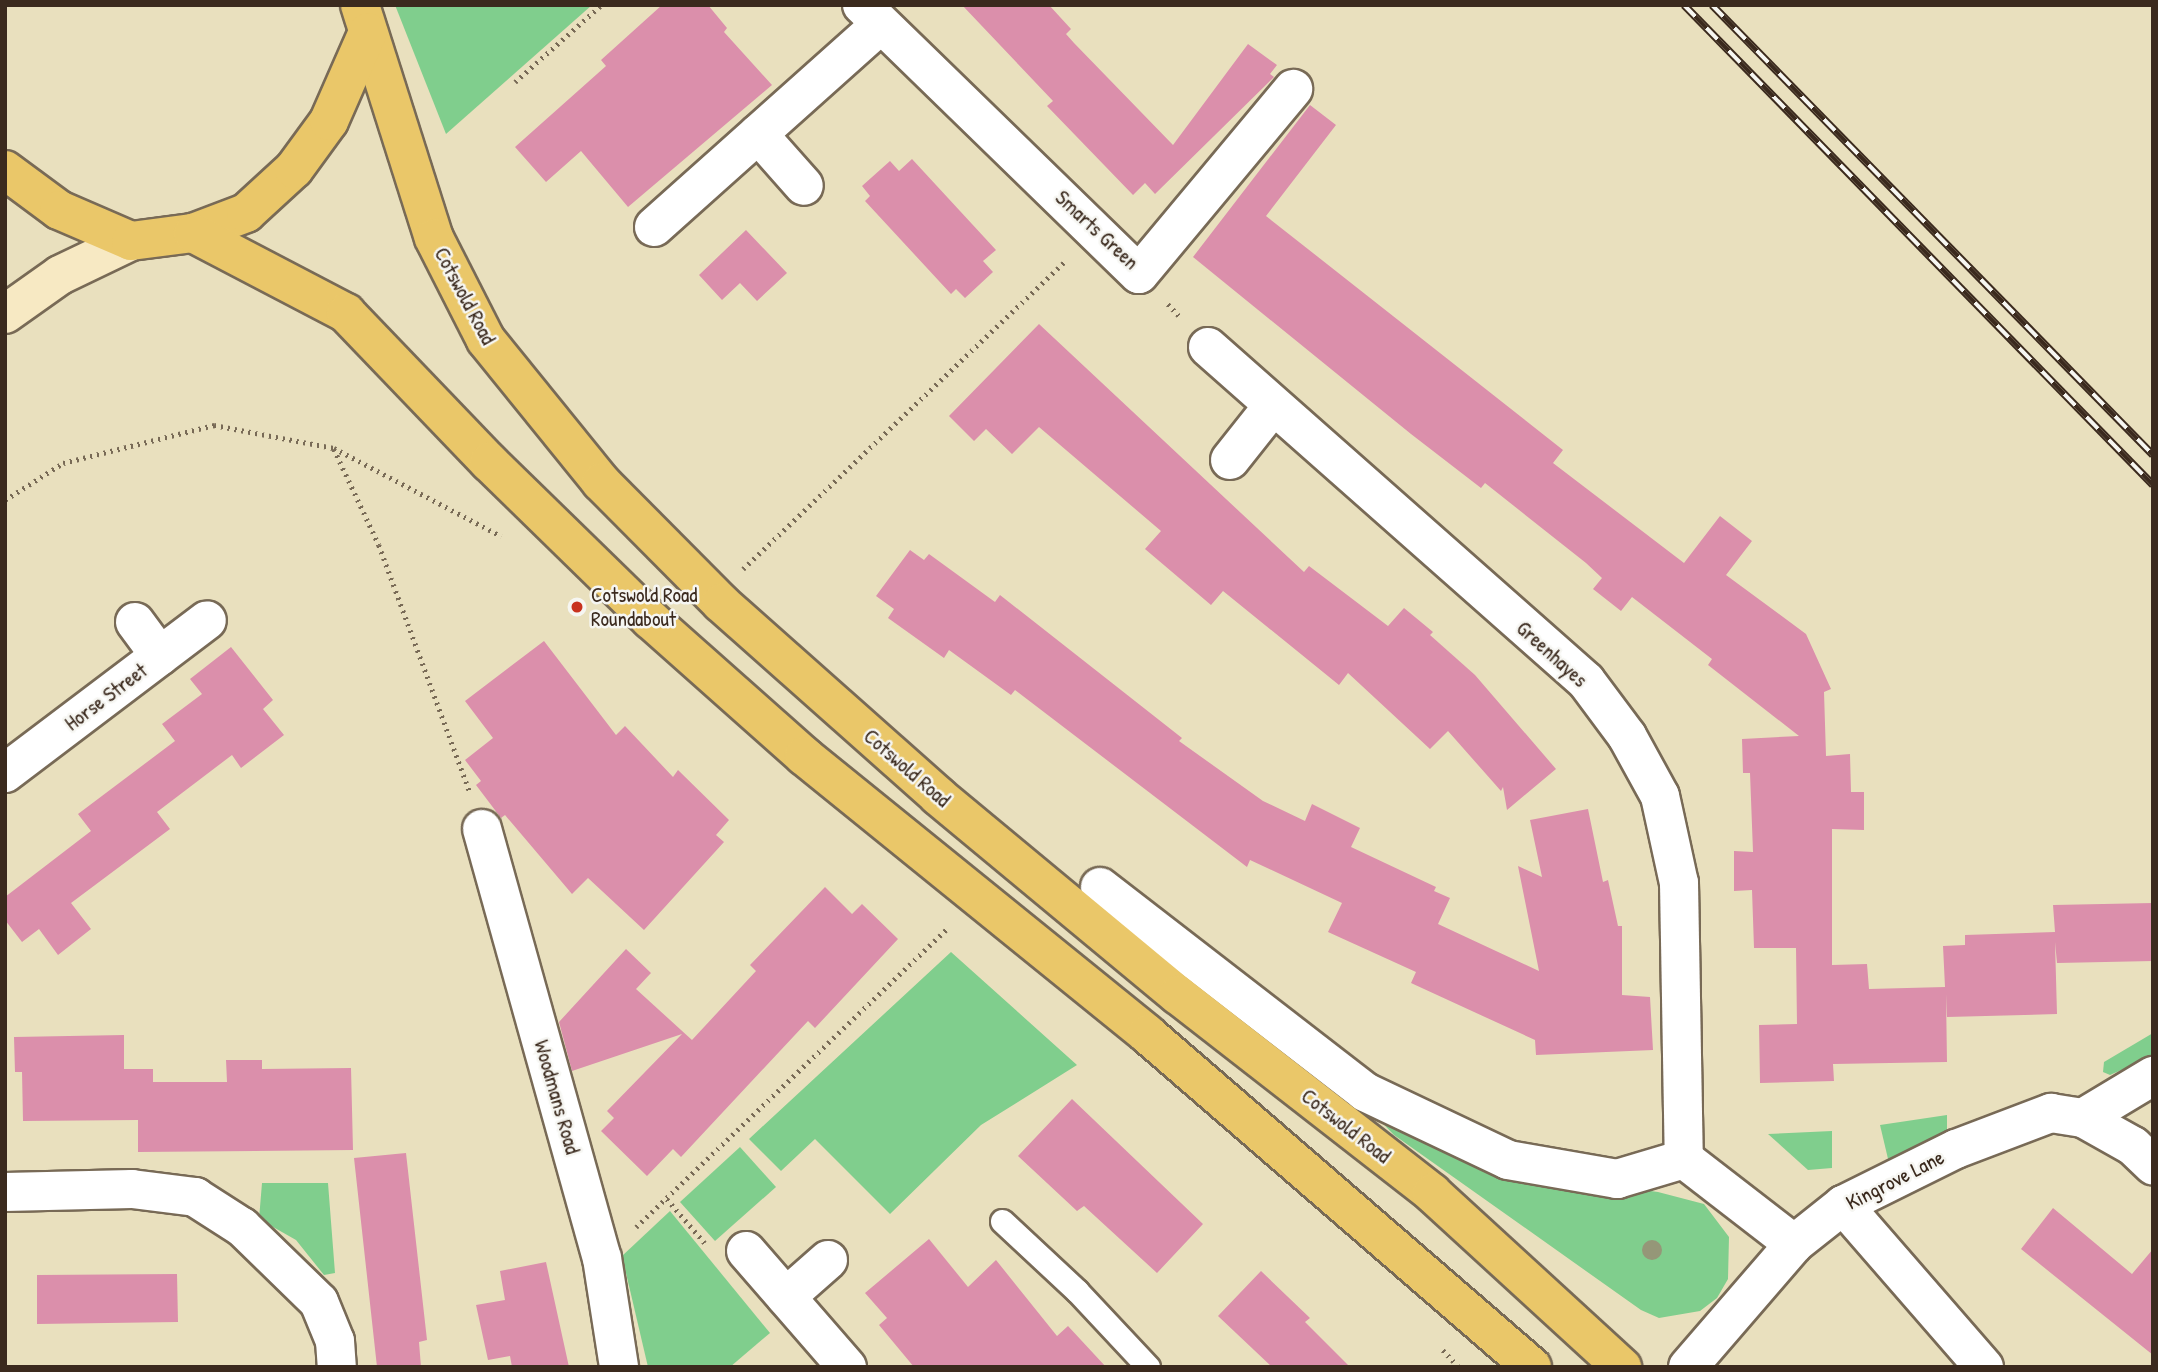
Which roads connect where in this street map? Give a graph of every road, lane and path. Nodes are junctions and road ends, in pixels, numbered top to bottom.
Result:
1 (601, 5) edge
2 (871, 15) edge
3 (364, 18) edge
4 (515, 82) dead end
5 (1293, 89) dead end
6 (758, 134) junction
7 (5, 170) edge
8 (804, 186) dead end
9 (654, 227) dead end
10 (1096, 231) junction
11 (193, 233) junction
12 (131, 241) junction
13 (1139, 274) junction
14 (5, 314) edge
15 (1208, 347) joint
16 (1272, 407) junction
17 (334, 448) junction
18 (1230, 460) dead end
19 (5, 500) edge
20 (510, 541) dead end
21 (734, 579) dead end
22 (207, 620) dead end
23 (135, 622) dead end
24 (160, 656) junction
25 (5, 773) edge
26 (482, 829) joint
27 (1100, 887) dead end
28 (978, 898) junction
29 (2153, 1076) edge
30 (2083, 1118) junction
31 (1684, 1159) junction
32 (2153, 1165) edge
33 (5, 1192) edge
34 (1843, 1205) junction
35 (1002, 1221) dead end
36 (1794, 1244) junction
37 (747, 1251) dead end
38 (602, 1258) junction
39 (828, 1260) dead end
40 (786, 1297) junction
41 (337, 1367) edge
42 (619, 1367) edge
43 (847, 1367) edge
44 (1148, 1367) edge
45 (1532, 1367) edge
46 (1622, 1367) edge
47 (1688, 1367) edge
48 (1984, 1367) edge

1 - 4 path
2 - 6 street, Smarts Green
2 - 10 street, Smarts Green
3 - 11 main road
3 - 46 main road, Cotswold Road
5 - 13 street, Smarts Green
6 - 8 street
6 - 9 street, Smarts Green
7 - 12 main road
10 - 13 street, Smarts Green
10 - 21 path
11 - 12 main road
11 - 28 main road
12 - 14 main road
13 - 15 path
15 - 16 street, Greenhayes
16 - 18 street
16 - 31 street, Greenhayes
17 - 19 path
17 - 20 path
17 - 26 path
22 - 24 street, Horse Street
23 - 24 street
24 - 25 street, Horse Street
26 - 38 street, Woodmans Road
27 - 31 street, Cotswold Road
28 - 38 path
28 - 45 main road
29 - 30 street
30 - 32 street
30 - 34 street, Kingrove Lane
31 - 36 street
33 - 41 street
34 - 36 street, Kingrove Lane
34 - 48 street
35 - 44 lane
36 - 47 street, Kingrove Lane
37 - 40 street
38 - 42 street, Woodmans Road
39 - 40 street
40 - 43 street

